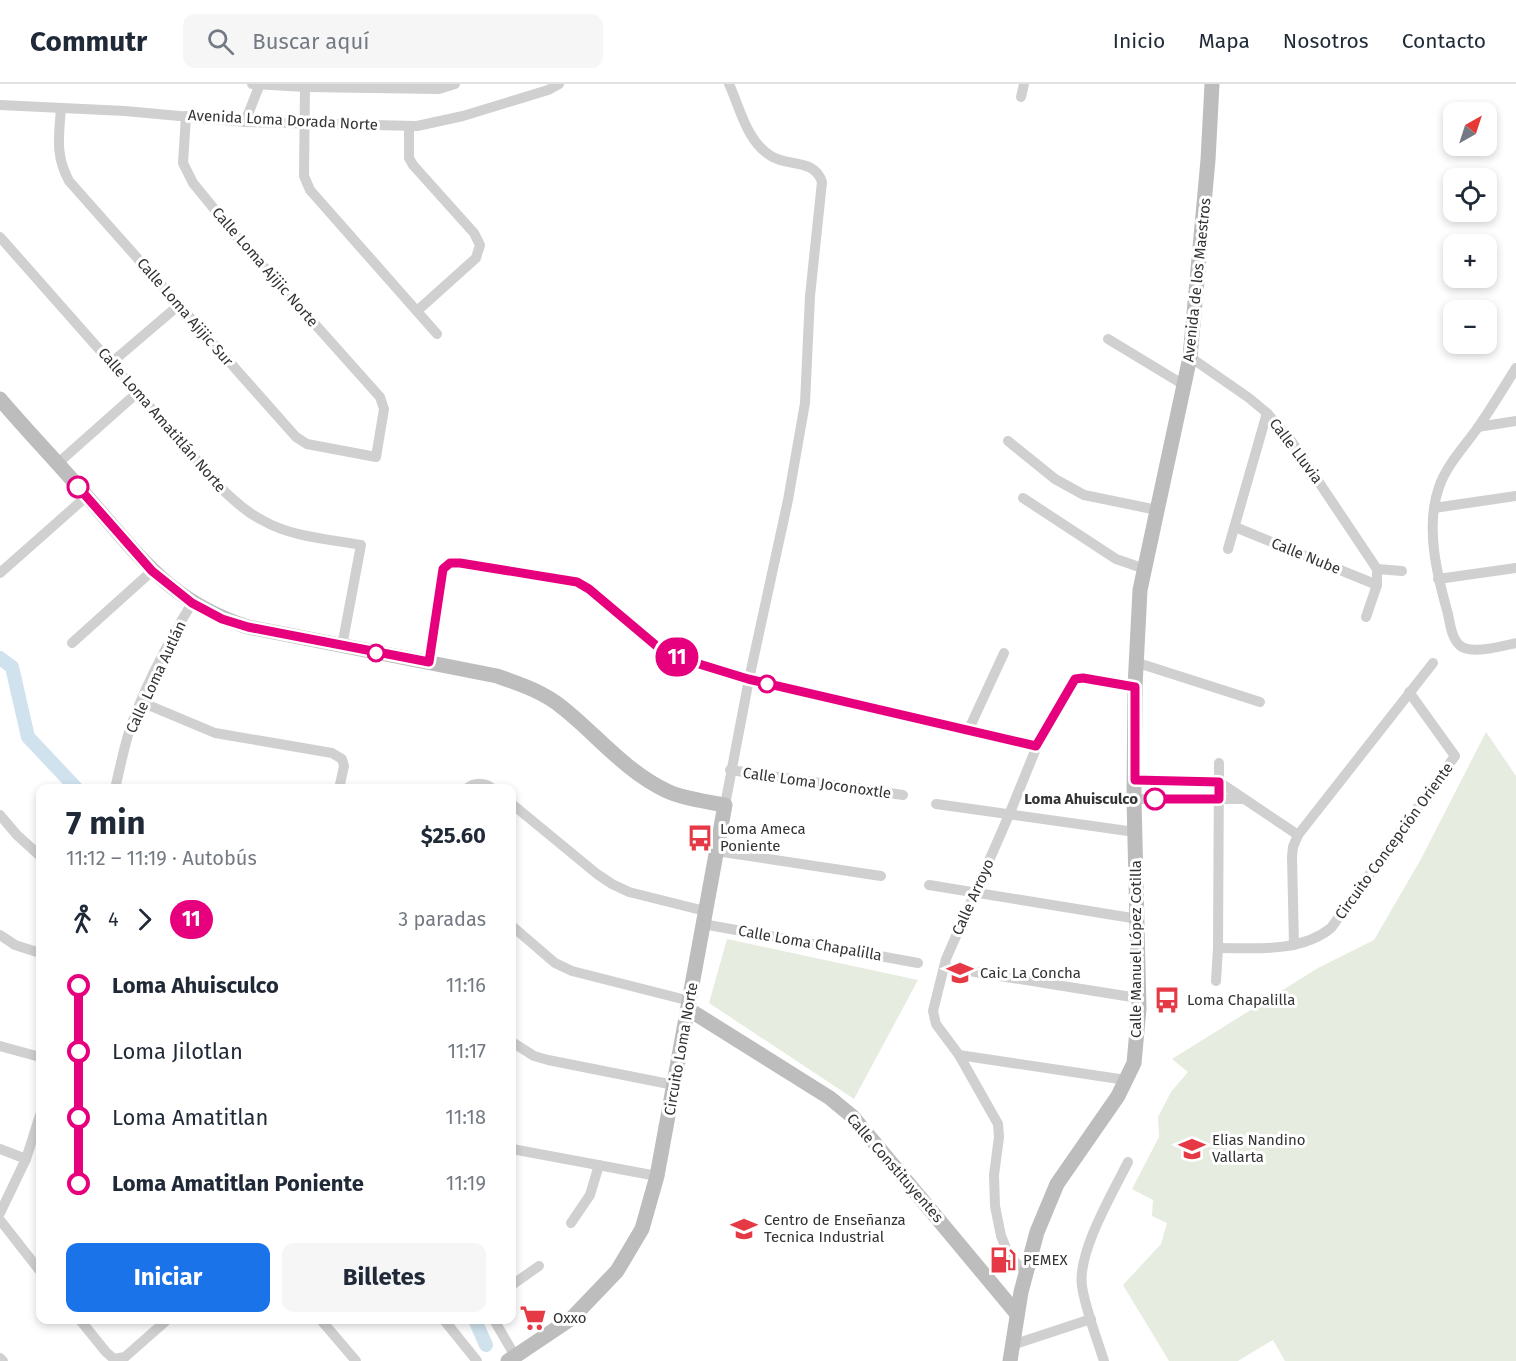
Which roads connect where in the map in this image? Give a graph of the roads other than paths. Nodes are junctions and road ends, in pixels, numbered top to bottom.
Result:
1 (252, 84) edge
2 (260, 84) edge
3 (455, 84) edge
4 (559, 84) edge
5 (729, 84) edge
6 (1024, 84) edge
7 (1212, 84) edge
8 (305, 87) junction
9 (1021, 98) dead end
10 (0, 105) edge
11 (61, 108) junction
12 (186, 116) junction
13 (245, 122) junction
14 (305, 124) junction
15 (409, 126) junction
16 (0, 237) edge
17 (179, 305) junction
18 (417, 311) junction
19 (437, 334) dead end
20 (1108, 339) dead end
21 (1191, 357) junction
22 (111, 363) junction
23 (1516, 368) edge
24 (1184, 385) junction
25 (137, 393) junction
26 (0, 399) edge
27 (1267, 413) junction
28 (1516, 421) edge
29 (1478, 427) junction
30 (1008, 441) dead end
31 (376, 457) joint
32 (57, 464) junction
33 (87, 496) junction
34 (1516, 496) edge
35 (1023, 498) dead end
36 (1434, 508) junction
37 (1157, 510) junction
38 (1235, 527) junction
39 (1228, 549) dead end
40 (1516, 568) edge
41 (1145, 569) junction
42 (1377, 569) junction
43 (152, 571) junction
44 (1402, 571) dead end
45 (0, 573) edge
46 (1438, 579) junction
47 (1377, 585) junction
48 (192, 603) junction
49 (1366, 617) dead end
50 (72, 643) dead end
51 (1516, 644) edge
52 (342, 646) junction
53 (1004, 653) dead end
54 (429, 662) junction
55 (1135, 662) junction
56 (1433, 663) dead end
57 (748, 679) junction
58 (1135, 687) junction
59 (1409, 692) junction
60 (141, 702) junction
61 (1260, 702) dead end
62 (968, 731) junction
63 (1036, 746) junction
64 (1219, 763) dead end
65 (730, 770) junction
66 (1135, 780) junction
67 (1219, 782) junction
68 (117, 784) edge
69 (340, 784) edge
70 (903, 795) dead end
71 (1134, 799) junction
72 (1219, 799) junction
73 (1244, 800) junction
74 (936, 804) dead end
75 (725, 806) junction
76 (516, 807) edge
77 (0, 815) edge
78 (1009, 815) junction
79 (1135, 832) junction
80 (1298, 835) junction
81 (716, 851) junction
82 (36, 852) edge
83 (881, 876) dead end
84 (929, 885) dead end
85 (975, 891) junction
86 (704, 917) junction
87 (1137, 919) junction
88 (516, 929) edge
89 (0, 935) edge
90 (1294, 945) junction
91 (1218, 948) junction
92 (36, 952) edge
93 (918, 963) dead end
94 (944, 967) junction
95 (1216, 981) dead end
96 (1138, 998) junction
97 (689, 1005) junction
98 (516, 1045) edge
99 (0, 1046) edge
100 (959, 1055) junction
101 (36, 1056) edge
102 (1126, 1080) junction
103 (674, 1085) junction
104 (36, 1135) edge
105 (0, 1149) edge
106 (516, 1150) edge
107 (26, 1159) junction
108 (1128, 1162) dead end
109 (599, 1165) junction
110 (657, 1176) junction
111 (0, 1213) edge
112 (0, 1220) edge
113 (571, 1223) dead end
114 (36, 1266) edge
115 (539, 1266) dead end
116 (1027, 1270) junction
117 (516, 1282) edge
118 (1017, 1314) junction
119 (1091, 1319) junction
120 (83, 1324) edge
121 (162, 1324) edge
122 (324, 1324) edge
123 (447, 1324) edge
124 (496, 1324) edge
125 (1011, 1353) edge
126 (512, 1358) edge
127 (356, 1361) edge
128 (477, 1361) edge
129 (1104, 1361) edge

1 - 2 street
2 - 8 street
2 - 13 street
3 - 8 street
4 - 15 street, Avenida Loma Dorada Norte
5 - 57 street, Circuito Loma Norte
6 - 9 street
7 - 21 street, Avenida de los Maestros
8 - 14 street
10 - 11 street, Avenida Loma Dorada Norte
11 - 12 street, Avenida Loma Dorada Norte
11 - 17 street, Calle Loma Ajijic Sur
12 - 13 street, Avenida Loma Dorada Norte
12 - 31 street, Calle Loma Ajijic Norte
13 - 14 street, Avenida Loma Dorada Norte
14 - 15 street, Avenida Loma Dorada Norte
14 - 18 street
15 - 18 street
16 - 22 street, Calle Loma Amatitlán Norte
17 - 22 street
17 - 31 street, Calle Loma Ajijic Sur
18 - 19 street
20 - 24 street
21 - 24 street, Avenida de los Maestros
21 - 27 street, Calle Lluvia
22 - 25 street, Calle Loma Amatitlán Norte
23 - 29 street
24 - 37 street, Avenida de los Maestros
25 - 32 street
25 - 52 street, Calle Loma Amatitlán Norte
26 - 32 street
27 - 38 street
27 - 42 street, Calle Lluvia
28 - 29 street
29 - 36 street
30 - 37 street
32 - 33 street
33 - 43 street
33 - 45 street
34 - 36 street
35 - 41 street
36 - 46 street
37 - 41 street, Calle Manuel López Cotilla
38 - 39 street
38 - 47 street, Calle Nube
40 - 46 street
41 - 55 street, Calle Manuel López Cotilla
42 - 44 street
42 - 47 street
43 - 48 street
43 - 50 street
46 - 51 street
47 - 49 street
48 - 52 street
48 - 60 street, Calle Loma Autlán
52 - 54 street
53 - 62 street
54 - 57 street
54 - 75 street
55 - 58 street, Calle Manuel López Cotilla
55 - 61 street
56 - 59 street
57 - 62 street
57 - 65 street, Circuito Loma Norte
58 - 63 street, Calle Arroyo
58 - 66 street, Calle Manuel López Cotilla
59 - 80 street
59 - 90 street, Circuito Concepción Oriente
60 - 68 street, Calle Loma Autlán
60 - 69 street
62 - 63 street
63 - 78 street, Calle Arroyo
64 - 67 street
65 - 70 street, Calle Loma Joconoxtle
65 - 75 street, Circuito Loma Norte
66 - 67 street
66 - 71 street, Calle Manuel López Cotilla
67 - 72 street
67 - 73 street
71 - 72 street
71 - 79 street, Calle Manuel López Cotilla
72 - 73 street
72 - 91 street
73 - 80 street
74 - 78 street
75 - 81 street, Circuito Loma Norte
76 - 86 street, Calle Loma Chapalilla
77 - 82 street
78 - 79 street
78 - 85 street, Calle Arroyo
79 - 87 street, Calle Manuel López Cotilla
80 - 90 street
81 - 83 street
81 - 86 street, Circuito Loma Norte
84 - 85 street
85 - 87 street
85 - 94 street, Calle Arroyo
86 - 93 street, Calle Loma Chapalilla
86 - 97 street, Circuito Loma Norte
87 - 96 street, Calle Manuel López Cotilla
88 - 97 street
89 - 92 street
90 - 91 street, Circuito Concepción Oriente
91 - 95 street
94 - 96 street
94 - 100 street, Calle Arroyo
96 - 102 street, Calle Manuel López Cotilla
97 - 103 street, Circuito Loma Norte
97 - 118 street, Calle Constituyentes
98 - 103 street
99 - 101 street
100 - 102 street
100 - 116 street, Calle Arroyo
102 - 116 street, Calle Manuel López Cotilla
103 - 110 street, Circuito Loma Norte
104 - 107 street
105 - 107 street
106 - 109 street
107 - 111 street
108 - 119 street
109 - 110 street
109 - 113 street
110 - 126 street, Circuito Loma Norte
112 - 114 street
115 - 117 street
116 - 118 street, Calle Manuel López Cotilla
118 - 125 street, Calle Manuel López Cotilla
119 - 125 street
119 - 129 street
120 - 121 street
122 - 127 street
123 - 128 street
124 - 126 street

